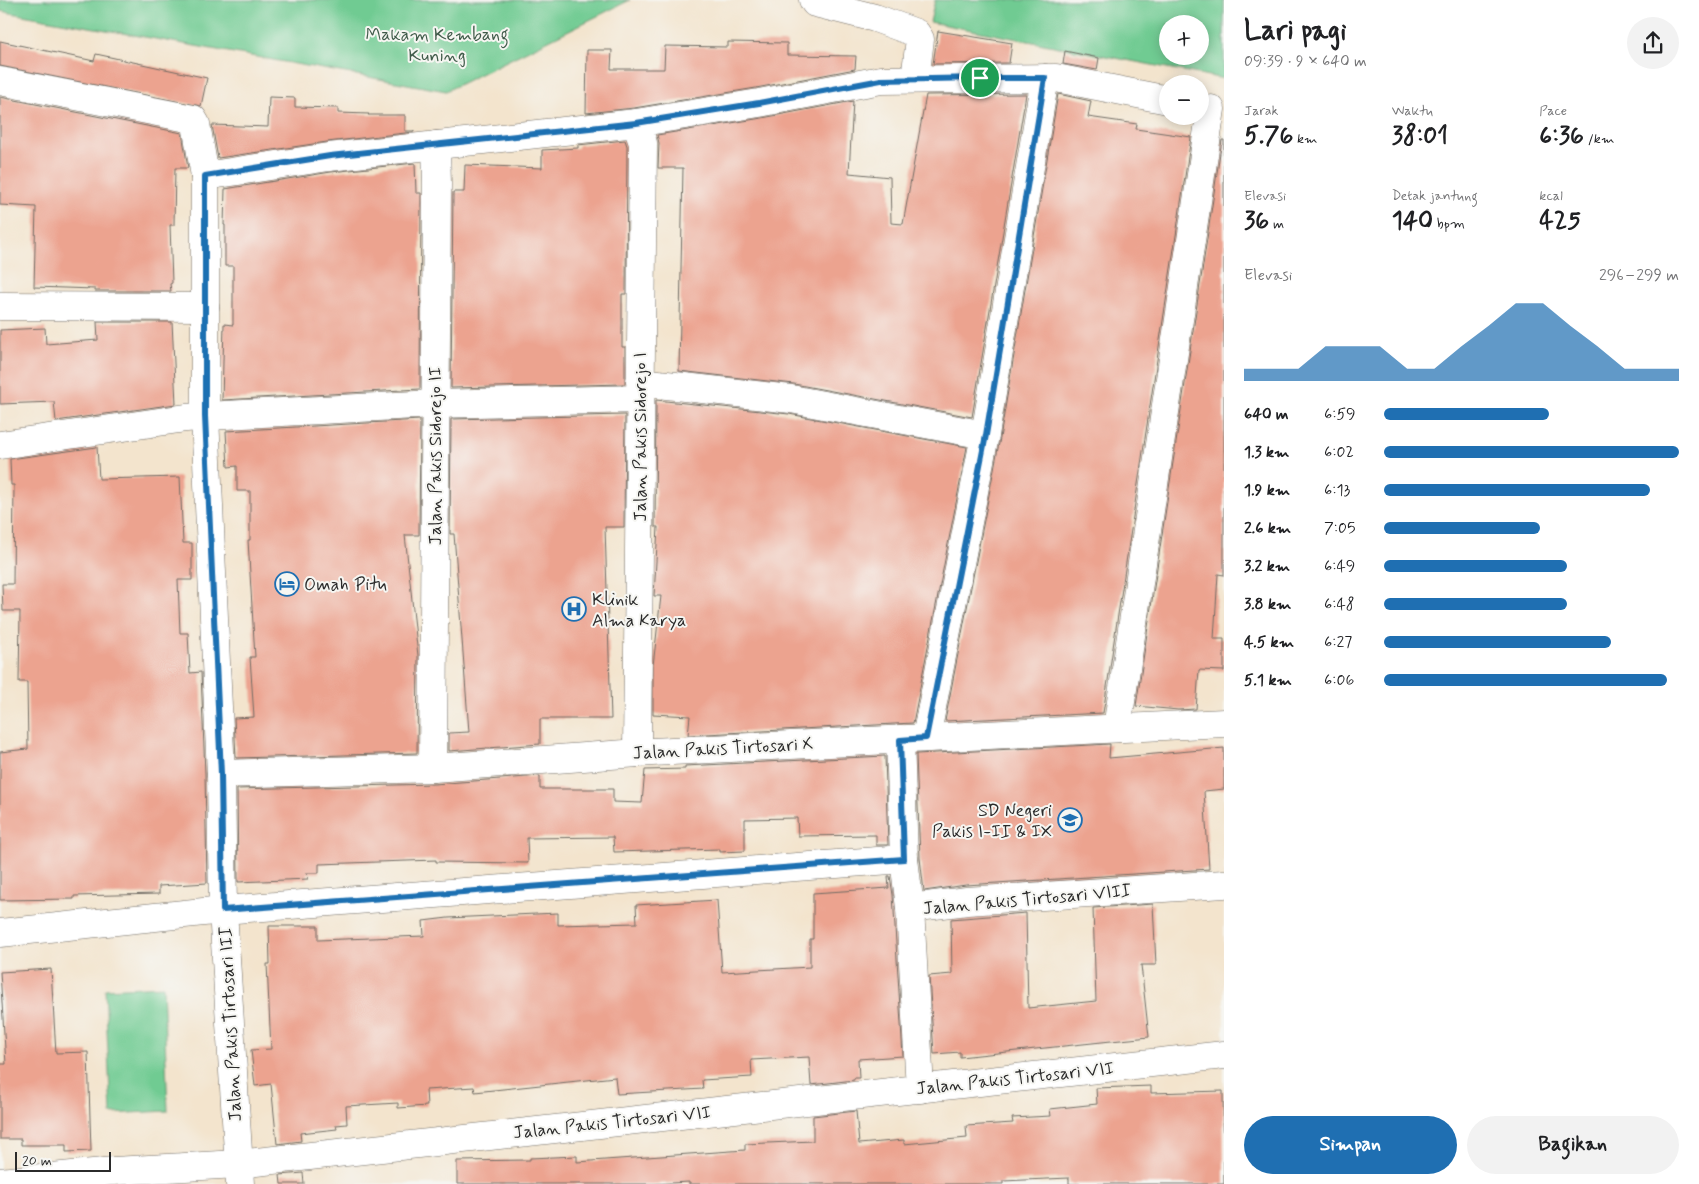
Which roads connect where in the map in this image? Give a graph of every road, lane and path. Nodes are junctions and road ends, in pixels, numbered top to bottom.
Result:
1 (813, 0) edge
2 (1045, 78) junction
3 (915, 79) junction
4 (0, 81) edge
5 (1159, 98) edge
6 (1212, 109) edge
7 (636, 123) junction
8 (436, 145) junction
9 (205, 176) junction
10 (0, 306) edge
11 (205, 307) junction
12 (640, 390) junction
13 (434, 404) junction
14 (205, 416) junction
15 (986, 435) junction
16 (0, 445) edge
17 (1224, 723) edge
18 (1118, 728) junction
19 (913, 739) junction
20 (637, 753) junction
21 (434, 768) junction
22 (221, 774) junction
23 (904, 859) junction
24 (1224, 884) edge
25 (910, 908) junction
26 (223, 910) junction
27 (0, 933) edge
28 (1224, 1055) edge
29 (920, 1089) junction
30 (239, 1174) edge
31 (0, 1182) edge

1 - 3 street
2 - 3 street
2 - 5 street
2 - 15 street, Jalan Pakis Tirtosari VIII
3 - 7 street
4 - 9 street, Jalan Pakis Tirtosari III
6 - 18 street
7 - 8 street
7 - 12 street, Jalan Pakis Sidorejo I
8 - 9 street
8 - 13 street, Jalan Pakis Sidorejo II
9 - 11 street, Jalan Pakis Tirtosari III
10 - 11 street
11 - 14 street, Jalan Pakis Tirtosari III
12 - 13 street
12 - 15 street
12 - 20 street, Jalan Pakis Sidorejo I
13 - 14 street
13 - 21 street, Jalan Pakis Sidorejo II
14 - 16 street
14 - 22 street, Jalan Pakis Tirtosari III
15 - 19 street, Jalan Pakis Tirtosari VIII
17 - 18 street, Jalan Pakis Tirtosari X
18 - 19 street, Jalan Pakis Tirtosari X
19 - 20 street, Jalan Pakis Tirtosari X
19 - 23 street, Jalan Pakis Tirtosari VIII
20 - 21 street, Jalan Pakis Tirtosari X
21 - 22 street, Jalan Pakis Tirtosari X
22 - 26 street, Jalan Pakis Tirtosari III
23 - 25 street, Jalan Pakis Tirtosari VIII
23 - 26 street
24 - 25 street, Jalan Pakis Tirtosari VIII
25 - 29 street
26 - 27 street
26 - 30 street, Jalan Pakis Tirtosari III
28 - 29 street, Jalan Pakis Tirtosari VII
29 - 30 street, Jalan Pakis Tirtosari VII
30 - 31 street, Jalan Pakis Tirtosari VII

